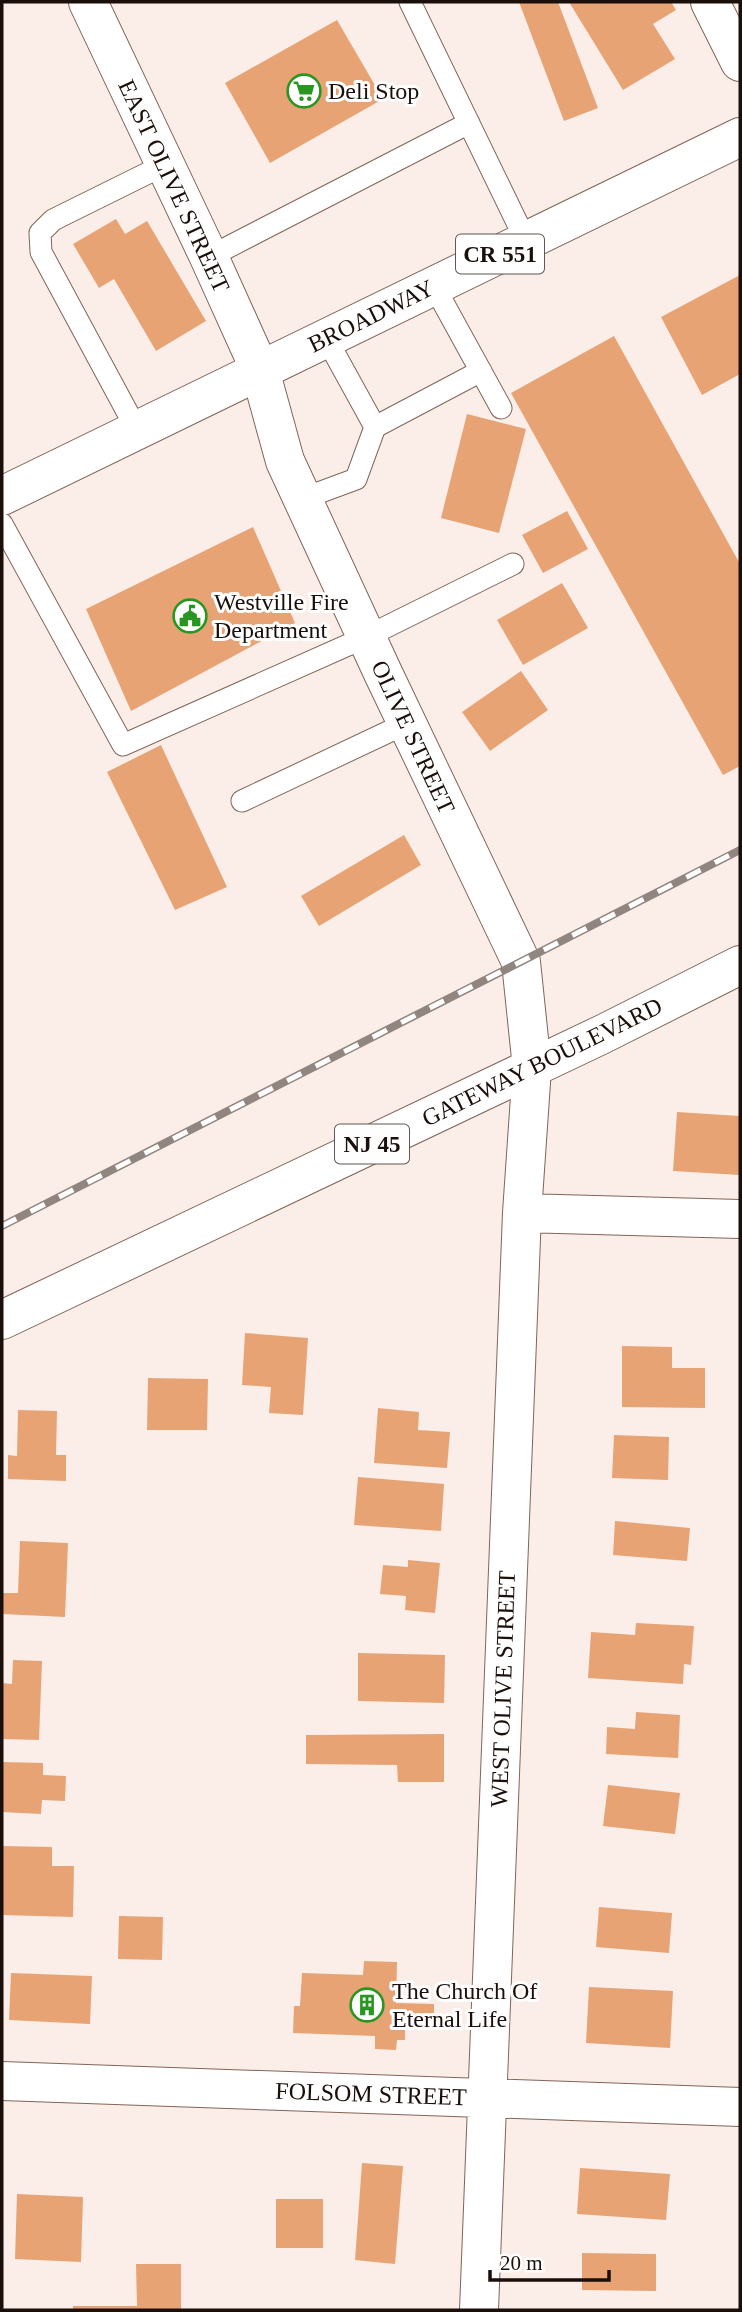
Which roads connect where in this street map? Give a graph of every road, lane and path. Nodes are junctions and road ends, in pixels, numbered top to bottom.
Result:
1 (88, 2) edge
2 (410, 2) edge
3 (710, 2) edge
4 (740, 62) edge
5 (469, 123) junction
6 (740, 137) edge
7 (164, 165) junction
8 (526, 241) junction
9 (209, 257) junction
10 (434, 286) junction
11 (326, 338) junction
12 (260, 370) junction
13 (481, 371) junction
14 (501, 408) dead end
15 (375, 427) junction
16 (137, 430) junction
17 (2, 496) edge
18 (302, 499) junction
19 (2, 524) edge
20 (513, 564) dead end
21 (366, 638) junction
22 (407, 723) junction
23 (242, 801) dead end
24 (740, 965) edge
25 (532, 1068) junction
26 (522, 1213) junction
27 (740, 1219) edge
28 (2, 1320) edge
29 (2, 2081) edge
30 (486, 2098) junction
31 (740, 2108) edge
32 (479, 2310) edge

1 - 7 street, EAST OLIVE STREET
2 - 5 lane
3 - 4 street
5 - 8 lane
5 - 9 lane
6 - 8 street, BROADWAY / CR 551
7 - 9 street, EAST OLIVE STREET
7 - 16 lane
8 - 10 street, BROADWAY / CR 551
9 - 12 street, EAST OLIVE STREET
10 - 11 street, BROADWAY / CR 551
10 - 13 lane
11 - 12 street, BROADWAY / CR 551
11 - 15 lane
12 - 16 street, BROADWAY / CR 551
12 - 18 street, OLIVE STREET
13 - 14 lane
13 - 15 lane
15 - 18 lane
16 - 17 street, BROADWAY / CR 551
18 - 21 street, OLIVE STREET
19 - 21 lane
20 - 21 lane
21 - 22 street, OLIVE STREET
22 - 23 lane
22 - 25 street, OLIVE STREET
24 - 25 street, GATEWAY BOULEVARD / NJ 45
25 - 26 street, WEST OLIVE STREET
25 - 28 street, GATEWAY BOULEVARD / NJ 45
26 - 27 street
26 - 30 street, WEST OLIVE STREET
29 - 30 street, FOLSOM STREET
30 - 31 street, FOLSOM STREET
30 - 32 street, WEST OLIVE STREET

